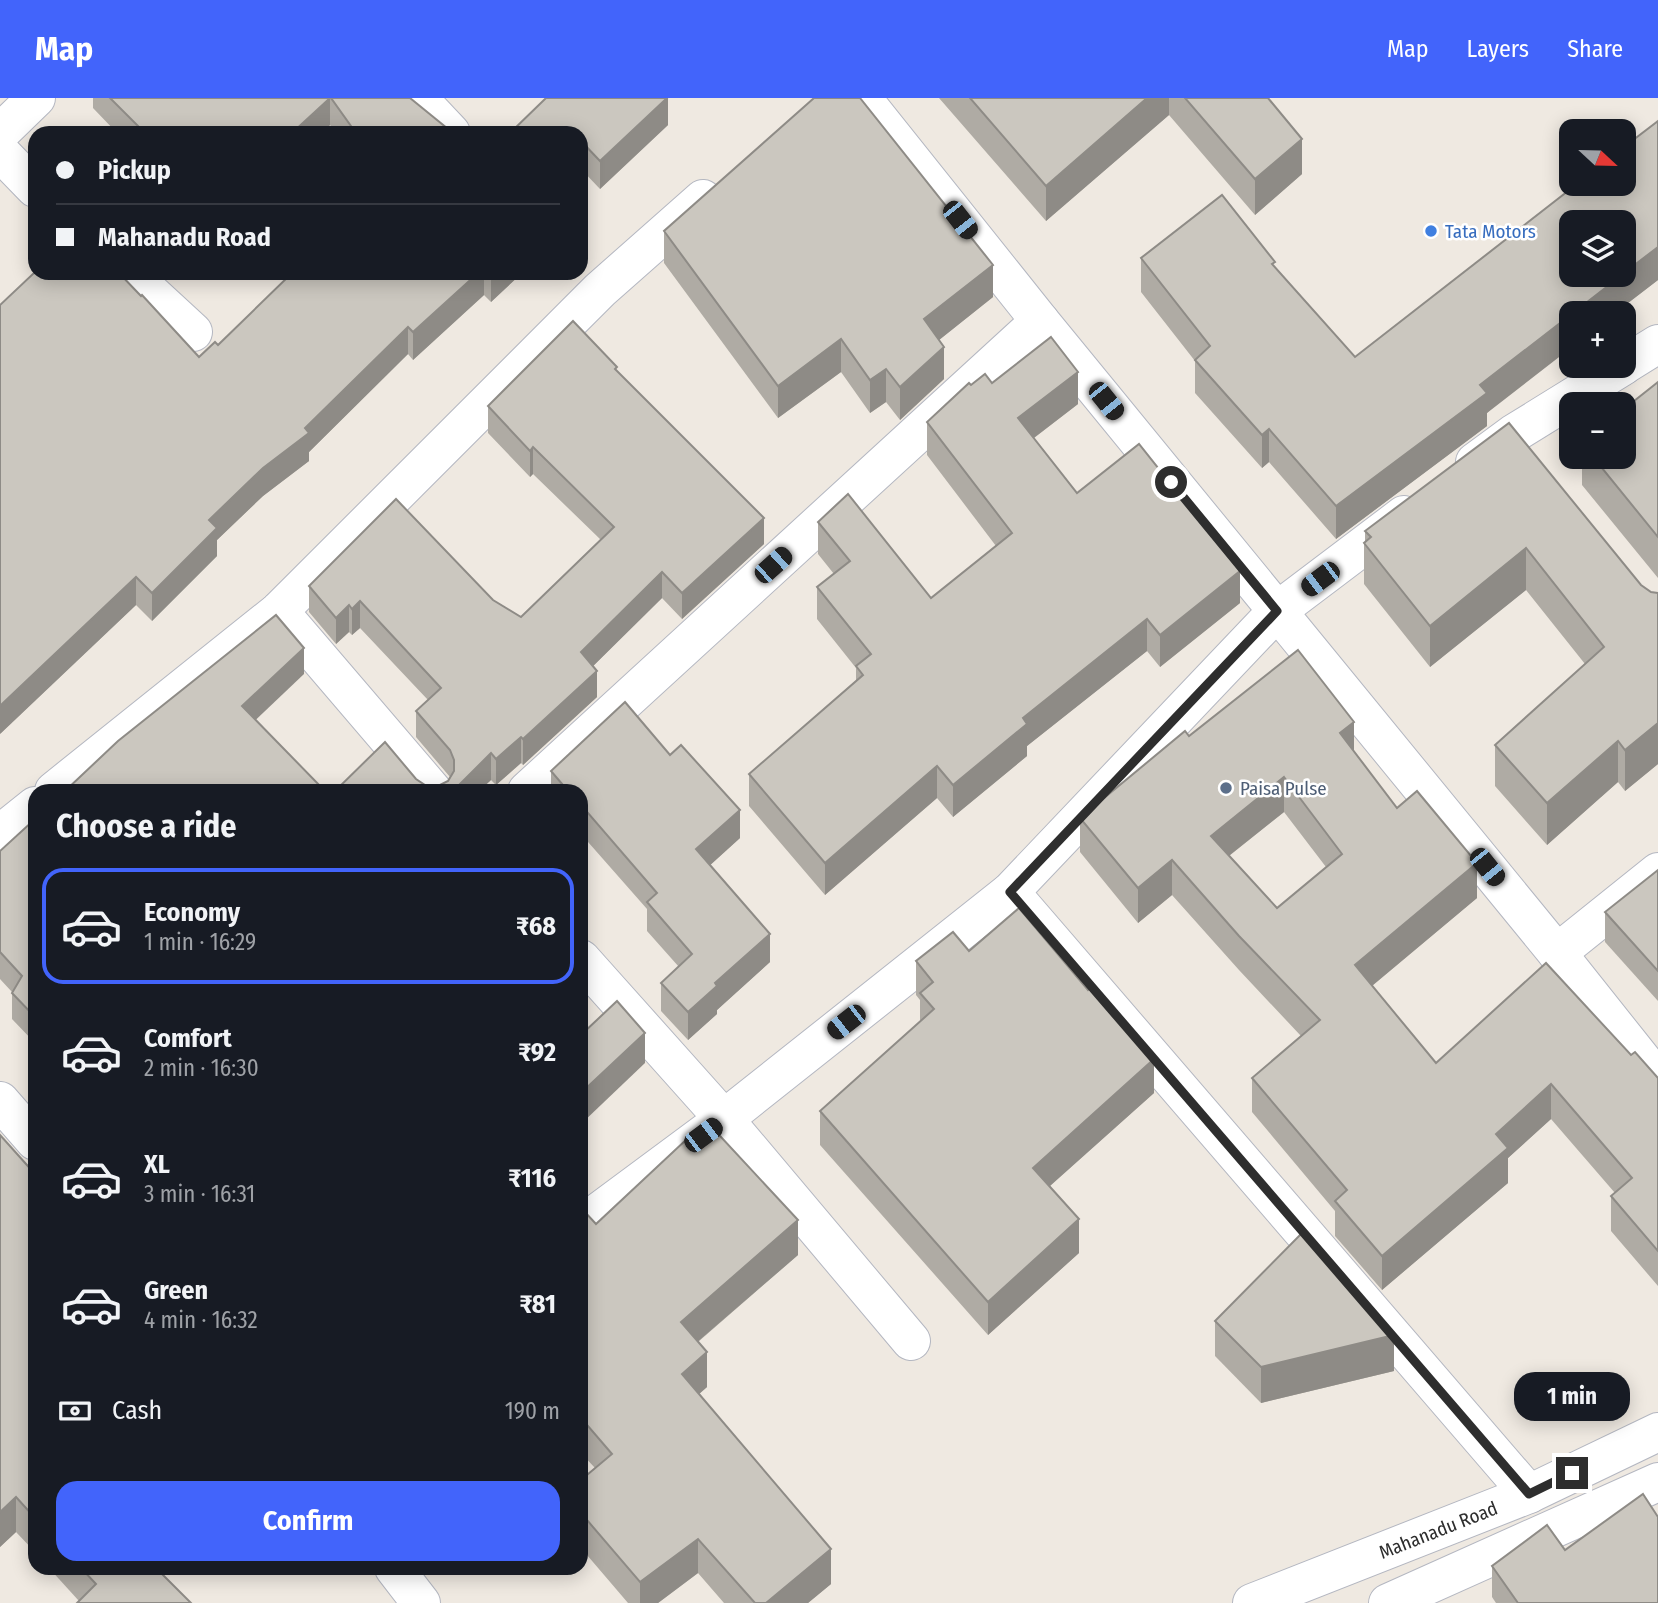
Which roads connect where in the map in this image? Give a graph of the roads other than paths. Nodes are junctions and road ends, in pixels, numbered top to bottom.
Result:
1 (36, 98) edge
2 (418, 98) edge
3 (862, 98) edge
4 (444, 126) edge
5 (0, 133) edge
6 (725, 180) edge
7 (591, 279) edge
8 (137, 280) edge
9 (1040, 321) junction
10 (193, 332) dead end
11 (1658, 344) edge
12 (1636, 357) edge
13 (1602, 378) edge
14 (1513, 434) junction
15 (1538, 466) edge
16 (279, 611) junction
17 (1277, 611) junction
18 (63, 784) edge
19 (427, 784) edge
20 (535, 784) edge
21 (28, 812) edge
22 (0, 834) edge
23 (1658, 872) edge
24 (1010, 892) junction
25 (1557, 953) junction
26 (588, 967) edge
27 (1658, 1080) edge
28 (0, 1101) edge
29 (724, 1119) junction
30 (28, 1133) edge
31 (588, 1219) edge
32 (911, 1341) dead end
33 (1658, 1432) edge
34 (1658, 1482) edge
35 (1529, 1494) junction
36 (399, 1575) edge
37 (421, 1603) edge
38 (1252, 1603) edge
39 (1388, 1603) edge

1 - 5 street
2 - 4 street
3 - 9 street
6 - 7 street
7 - 16 street
8 - 10 street
9 - 17 street
9 - 20 street
11 - 12 street
13 - 14 street
14 - 15 street
14 - 17 street
16 - 18 street
16 - 19 street
17 - 24 street
17 - 25 street
21 - 22 street
23 - 25 street
24 - 29 street
24 - 35 street
25 - 27 street
26 - 29 street
28 - 30 street
29 - 31 street
29 - 32 street
33 - 35 street, Mahanadu Road
34 - 39 street
35 - 38 street, Mahanadu Road
36 - 37 street

